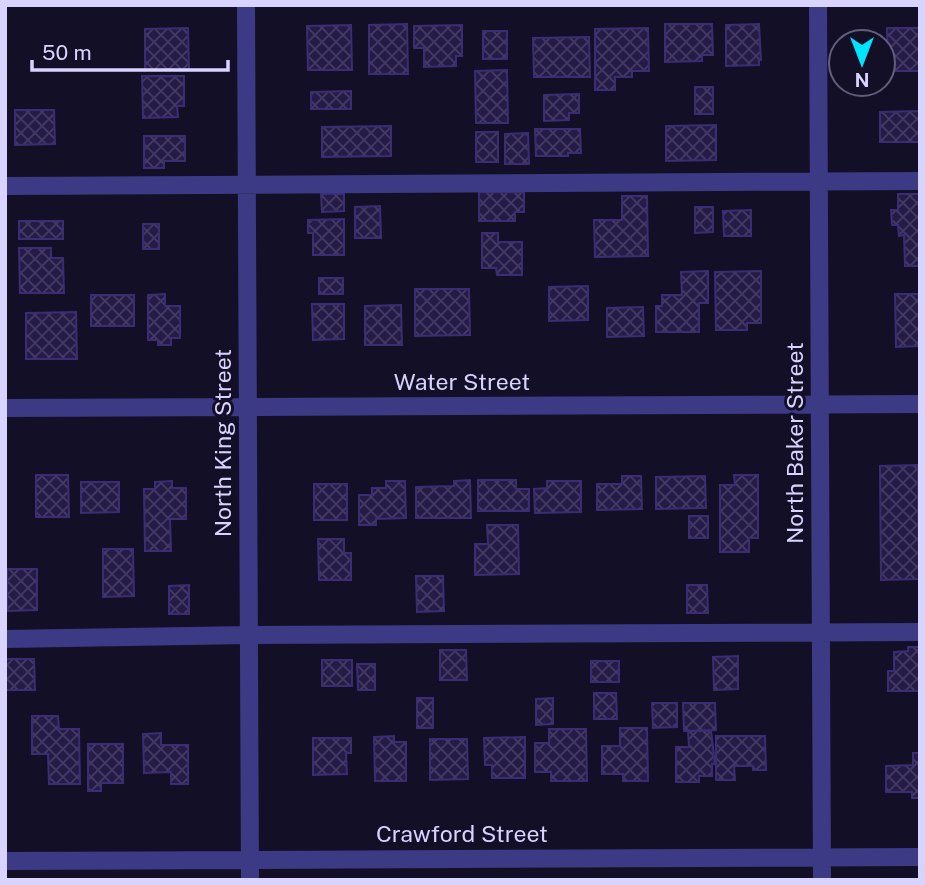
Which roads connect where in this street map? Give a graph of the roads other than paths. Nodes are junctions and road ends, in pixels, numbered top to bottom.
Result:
1 (246, 5) edge
2 (818, 5) edge
3 (819, 181) junction
4 (920, 181) edge
5 (247, 184) junction
6 (5, 186) edge
7 (920, 404) edge
8 (820, 405) junction
9 (248, 407) junction
10 (5, 408) edge
11 (821, 632) junction
12 (920, 632) edge
13 (249, 635) junction
14 (5, 639) edge
15 (920, 857) edge
16 (822, 858) junction
17 (249, 860) junction
18 (5, 861) edge
19 (250, 880) edge
20 (822, 880) edge

1 - 5 street, North King Street
2 - 3 street, North Baker Street
3 - 4 street
3 - 5 street
3 - 8 street, North Baker Street
5 - 6 street
5 - 9 street, North King Street
7 - 8 street, Water Street
8 - 9 street, Water Street
8 - 11 street, North Baker Street
9 - 10 street, Water Street
9 - 13 street, North King Street
11 - 12 street
11 - 13 street
11 - 16 street, North Baker Street
13 - 14 street
13 - 17 street, North King Street
15 - 16 street, Crawford Street
16 - 17 street, Crawford Street
16 - 20 street, North Baker Street
17 - 18 street, Crawford Street
17 - 19 street, North King Street

